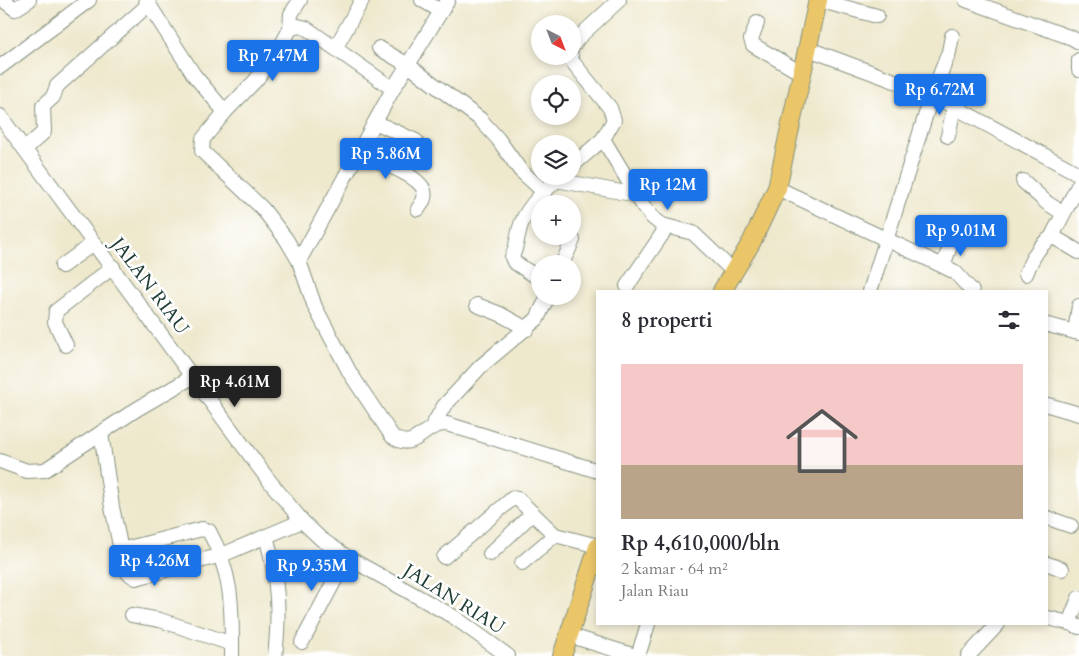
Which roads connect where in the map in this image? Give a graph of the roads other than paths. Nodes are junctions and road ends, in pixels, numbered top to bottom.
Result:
1 (3, 0) edge
2 (29, 0) edge
3 (89, 0) edge
4 (300, 0) edge
5 (362, 0) edge
6 (422, 0) edge
7 (619, 0) edge
8 (818, 0) edge
9 (966, 0) edge
10 (147, 2) edge
11 (445, 5) edge
12 (877, 16) dead end
13 (757, 23) dead end
14 (290, 29) junction
15 (581, 35) edge
16 (952, 36) dead end
17 (1079, 42) edge
18 (336, 47) junction
19 (379, 48) dead end
20 (806, 48) junction
21 (1079, 60) edge
22 (408, 65) junction
23 (575, 65) edge
24 (0, 68) edge
25 (1079, 70) edge
26 (801, 73) junction
27 (393, 89) junction
28 (932, 95) junction
29 (954, 107) junction
30 (225, 112) junction
31 (0, 116) edge
32 (376, 122) junction
33 (948, 136) dead end
34 (603, 139) junction
35 (416, 141) dead end
36 (25, 149) junction
37 (358, 153) junction
38 (581, 158) edge
39 (1079, 174) edge
40 (1024, 181) dead end
41 (581, 183) edge
42 (1079, 184) edge
43 (552, 185) edge
44 (777, 188) junction
45 (544, 192) junction
46 (637, 195) junction
47 (418, 209) dead end
48 (1063, 213) junction
49 (667, 227) junction
50 (972, 234) dead end
51 (1055, 236) junction
52 (886, 238) junction
53 (94, 243) junction
54 (1079, 252) edge
55 (299, 261) junction
56 (62, 266) dead end
57 (943, 266) junction
58 (113, 267) junction
59 (735, 272) junction
60 (531, 273) edge
61 (1026, 274) dead end
62 (627, 286) dead end
63 (723, 290) edge
64 (870, 290) edge
65 (971, 290) edge
66 (477, 305) dead end
67 (544, 305) edge
68 (1079, 306) edge
69 (1048, 325) edge
70 (527, 329) junction
71 (1077, 333) edge
72 (66, 345) dead end
73 (194, 376) junction
74 (1048, 405) edge
75 (1079, 414) edge
76 (432, 425) junction
77 (101, 433) junction
78 (0, 461) edge
79 (596, 470) edge
80 (532, 514) junction
81 (1048, 518) edge
82 (302, 521) junction
83 (1071, 526) dead end
84 (555, 535) junction
85 (266, 536) junction
86 (596, 546) edge
87 (121, 550) junction
88 (596, 553) edge
89 (490, 554) dead end
90 (222, 555) junction
91 (347, 557) junction
92 (444, 557) dead end
93 (522, 563) dead end
94 (1048, 564) edge
95 (1062, 569) dead end
96 (1079, 598) edge
97 (132, 616) dead end
98 (1048, 618) edge
99 (648, 625) edge
100 (997, 625) edge
101 (1074, 625) edge
102 (568, 635) junction
103 (302, 642) dead end
104 (232, 650) edge
105 (275, 656) edge
106 (508, 656) edge
107 (562, 656) edge
108 (637, 656) edge
109 (968, 656) edge

1 - 2 street
3 - 24 street
4 - 14 street
5 - 18 street
6 - 11 street
7 - 15 street
8 - 12 street
8 - 20 main road
9 - 17 street
10 - 30 street
10 - 36 street
11 - 22 street
13 - 26 street
14 - 18 street
14 - 30 street
16 - 28 street
18 - 27 street
19 - 22 street
20 - 26 main road
20 - 28 street
21 - 25 street
22 - 27 street
22 - 45 street
23 - 34 street
26 - 44 main road
27 - 32 street
28 - 29 street
28 - 52 street
29 - 33 street
29 - 39 street
30 - 55 street
31 - 36 street, JALAN RIAU
32 - 35 street
32 - 37 street
34 - 38 street
34 - 46 street
36 - 53 street, JALAN RIAU
37 - 47 street
37 - 55 street
40 - 48 street
41 - 46 street
42 - 48 street
43 - 45 street
44 - 52 street
44 - 59 main road
45 - 60 street
46 - 49 street
48 - 51 street
49 - 59 street
49 - 62 street
50 - 57 street
51 - 54 street
51 - 61 street
52 - 57 street
52 - 64 street
53 - 56 street
53 - 58 street, JALAN RIAU
55 - 76 street
57 - 65 street
58 - 72 street
58 - 73 street, JALAN RIAU
59 - 63 main road
66 - 70 street
67 - 70 street
68 - 71 street
69 - 71 street
70 - 76 street
73 - 77 street
73 - 82 street, JALAN RIAU
74 - 75 street
76 - 79 street
77 - 78 street
77 - 87 street
80 - 84 street
80 - 89 street
80 - 92 street
81 - 83 street
82 - 85 street
82 - 91 street, JALAN RIAU
84 - 86 street
84 - 93 street
85 - 90 street
85 - 105 street
87 - 90 street
87 - 90 street
88 - 102 main road
90 - 104 street
91 - 103 street
91 - 106 street, JALAN RIAU
94 - 95 street
96 - 101 street
97 - 104 street
98 - 101 street
99 - 108 street
100 - 109 street
102 - 107 main road
102 - 108 street

